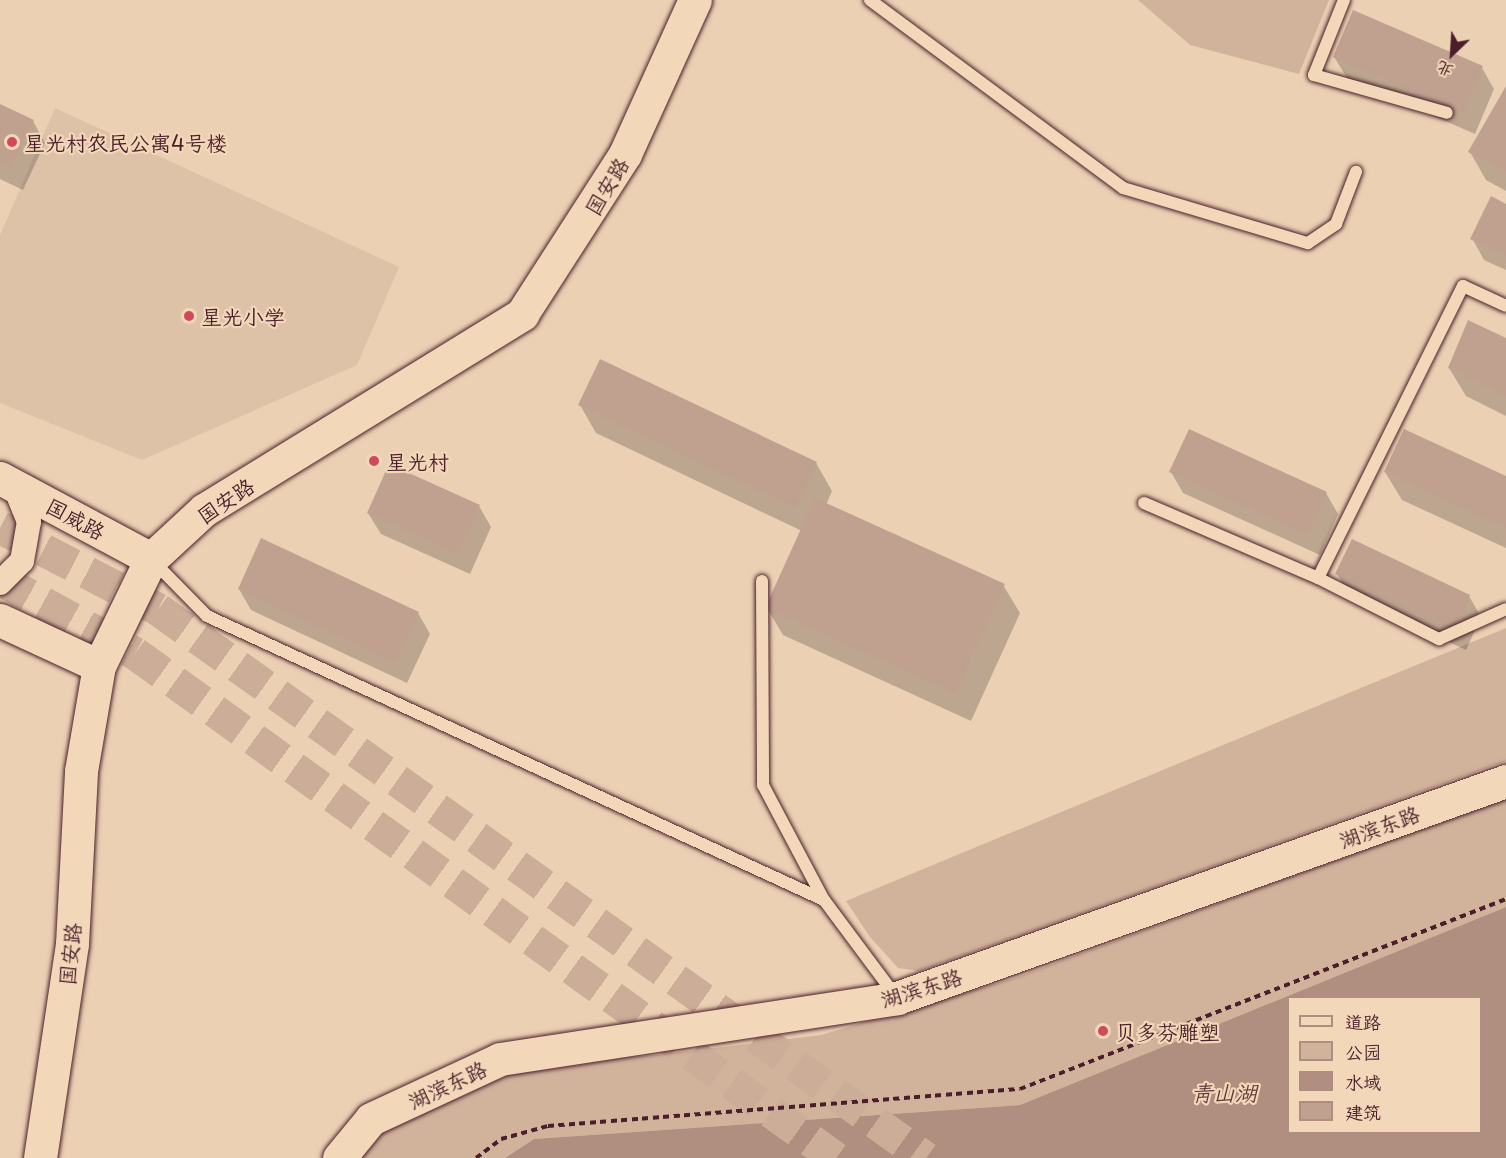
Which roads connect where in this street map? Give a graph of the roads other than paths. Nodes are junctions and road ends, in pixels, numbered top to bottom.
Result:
1 (695, 0) edge
2 (870, 0) edge
3 (1344, 0) edge
4 (1447, 112) dead end
5 (1356, 172) dead end
6 (1506, 306) edge
7 (7, 481) edge
8 (1144, 503) dead end
9 (151, 559) junction
10 (1318, 578) junction
11 (762, 581) dead end
12 (0, 583) edge
13 (1506, 609) edge
14 (0, 620) edge
15 (99, 666) junction
16 (1506, 781) edge
17 (824, 900) junction
18 (897, 998) junction
19 (40, 1158) edge
20 (339, 1158) edge

1 - 9 street, 国安路
2 - 5 lane
3 - 4 lane
6 - 10 lane
7 - 9 street, 国威路
7 - 12 street
8 - 10 lane
9 - 15 street, 国安路
9 - 17 lane
10 - 13 lane
11 - 17 lane
14 - 15 street
15 - 19 street, 国安路
16 - 18 street, 湖滨东路
17 - 18 lane
18 - 20 street, 湖滨东路

